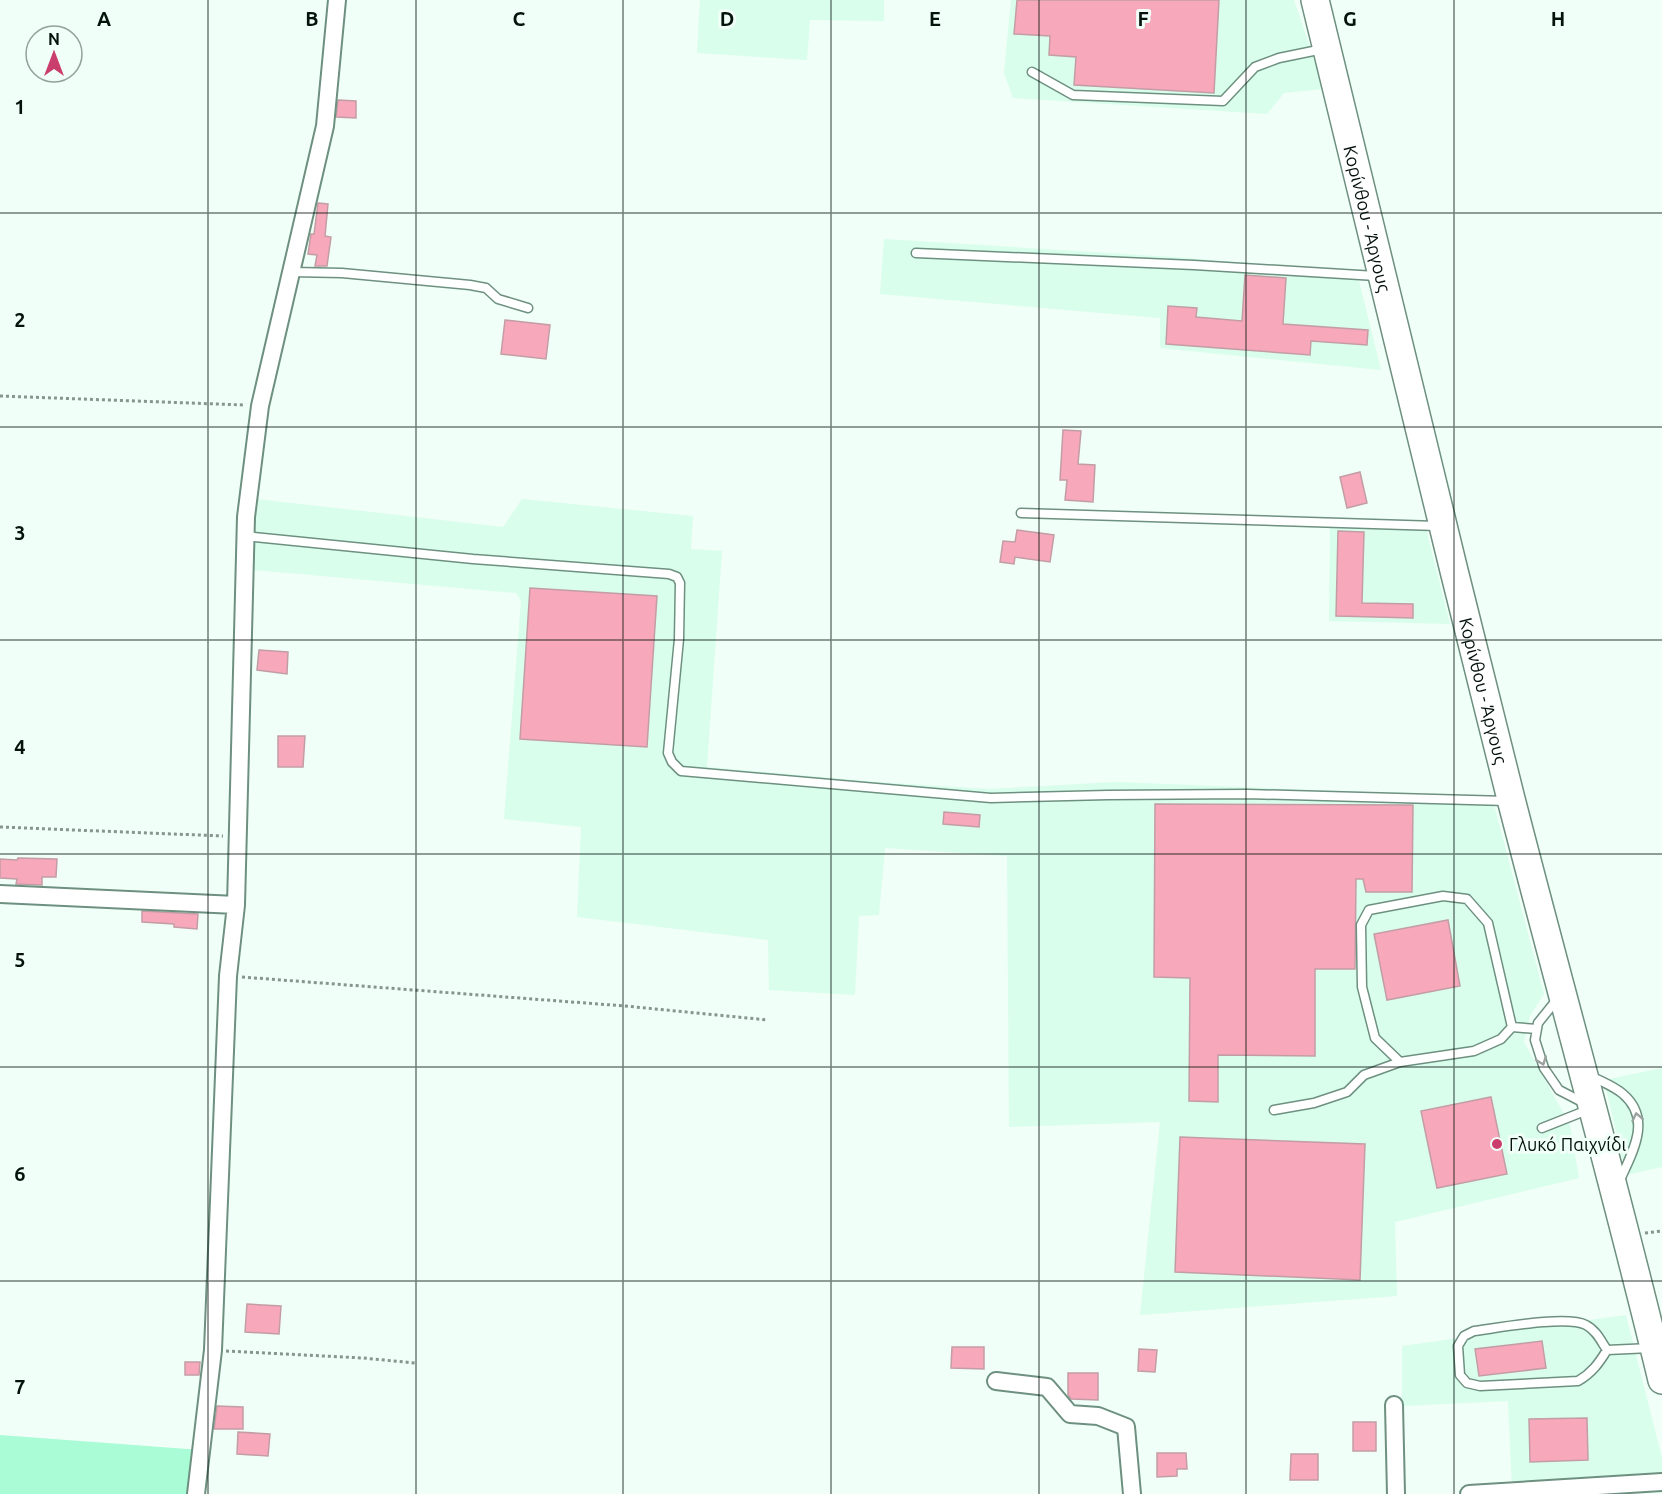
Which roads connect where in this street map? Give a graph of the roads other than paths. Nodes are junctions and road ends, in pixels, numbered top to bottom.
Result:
1 (338, 0) edge
2 (1315, 0) edge
3 (1326, 49) junction
4 (1032, 72) dead end
5 (915, 253) dead end
6 (292, 272) junction
7 (1380, 277) junction
8 (528, 308) dead end
9 (1021, 513) dead end
10 (1444, 526) junction
11 (245, 536) junction
12 (1512, 801) junction
13 (0, 894) edge
14 (236, 905) junction
15 (1563, 993) junction
16 (1512, 1027) junction
17 (1537, 1029) junction
18 (1400, 1062) junction
19 (1584, 1072) junction
20 (1593, 1108) junction
21 (1274, 1110) dead end
22 (1542, 1128) dead end
23 (1614, 1192) junction
24 (1654, 1348) junction
25 (1607, 1350) junction
26 (996, 1380) dead end
27 (1662, 1380) edge
28 (1394, 1405) dead end
29 (1662, 1482) edge
30 (196, 1494) edge
31 (1132, 1494) edge
32 (1396, 1494) edge
33 (1469, 1494) edge

1 - 6 street
2 - 3 main road, Κορίνθου - Άργους
3 - 4 lane
3 - 7 main road, Κορίνθου - Άργους
5 - 7 lane
6 - 8 lane
6 - 11 street
7 - 10 main road, Κορίνθου - Άργους
9 - 10 lane
10 - 12 main road, Κορίνθου - Άργους
11 - 12 lane
11 - 14 street
12 - 15 main road, Κορίνθου - Άργους
13 - 14 street
14 - 30 street
15 - 17 lane
15 - 19 main road, Κορίνθου - Άργους
16 - 17 lane
16 - 18 lane
16 - 18 lane
17 -> 20 lane
18 - 21 lane
19 - 20 main road, Κορίνθου - Άργους
23 -> 19 lane
20 - 22 lane
20 - 23 main road, Κορίνθου - Άργους
23 - 24 main road, Κορίνθου - Άργους
24 - 25 lane
24 - 27 main road, Κορίνθου - Άργους
25 - 25 lane
26 - 31 street
28 - 32 street
29 - 33 street

